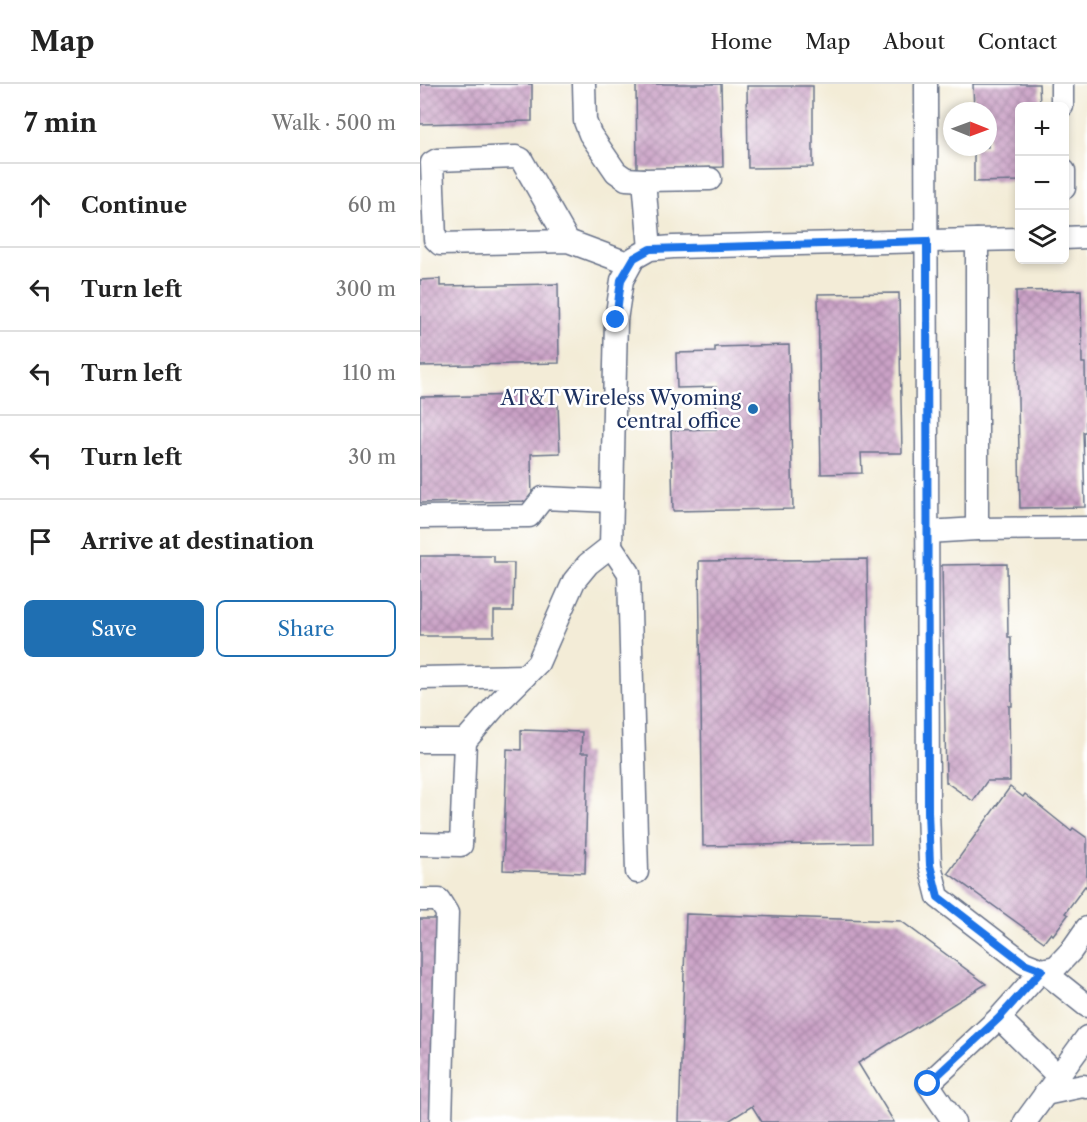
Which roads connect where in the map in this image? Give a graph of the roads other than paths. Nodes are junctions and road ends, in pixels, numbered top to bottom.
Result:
1 (584, 84) edge
2 (926, 84) edge
3 (1062, 84) edge
4 (1062, 102) edge
5 (710, 179) dead end
6 (644, 180) junction
7 (1087, 237) edge
8 (1069, 238) edge
9 (1015, 239) edge
10 (977, 240) junction
11 (568, 241) junction
12 (927, 241) junction
13 (650, 249) junction
14 (630, 264) junction
15 (612, 501) junction
16 (420, 517) edge
17 (1087, 528) edge
18 (977, 529) junction
19 (927, 532) junction
20 (611, 546) junction
21 (525, 676) junction
22 (420, 678) edge
23 (420, 741) edge
24 (465, 741) junction
25 (420, 844) edge
26 (637, 872) dead end
27 (420, 900) edge
28 (1087, 928) edge
29 (1042, 970) junction
30 (1087, 1006) edge
31 (999, 1018) junction
32 (1087, 1036) edge
33 (1052, 1085) junction
34 (1087, 1087) edge
35 (441, 1122) edge
36 (954, 1122) edge
37 (1025, 1122) edge

1 - 6 street
2 - 12 street
3 - 4 street
5 - 6 street
6 - 13 street
7 - 8 street
9 - 10 street
10 - 12 street
10 - 18 street
11 - 11 street
11 - 14 street
12 - 13 street
12 - 19 street
13 - 14 street
14 - 15 street
15 - 16 street
15 - 20 street
17 - 18 street
18 - 19 street
19 - 29 street
20 - 21 street
20 - 26 street
21 - 22 street
21 - 24 street
23 - 24 street
24 - 25 street
27 - 35 street
28 - 29 street
29 - 30 street
29 - 31 street
31 - 33 street
31 - 36 street
32 - 33 street
33 - 34 street
33 - 37 street

